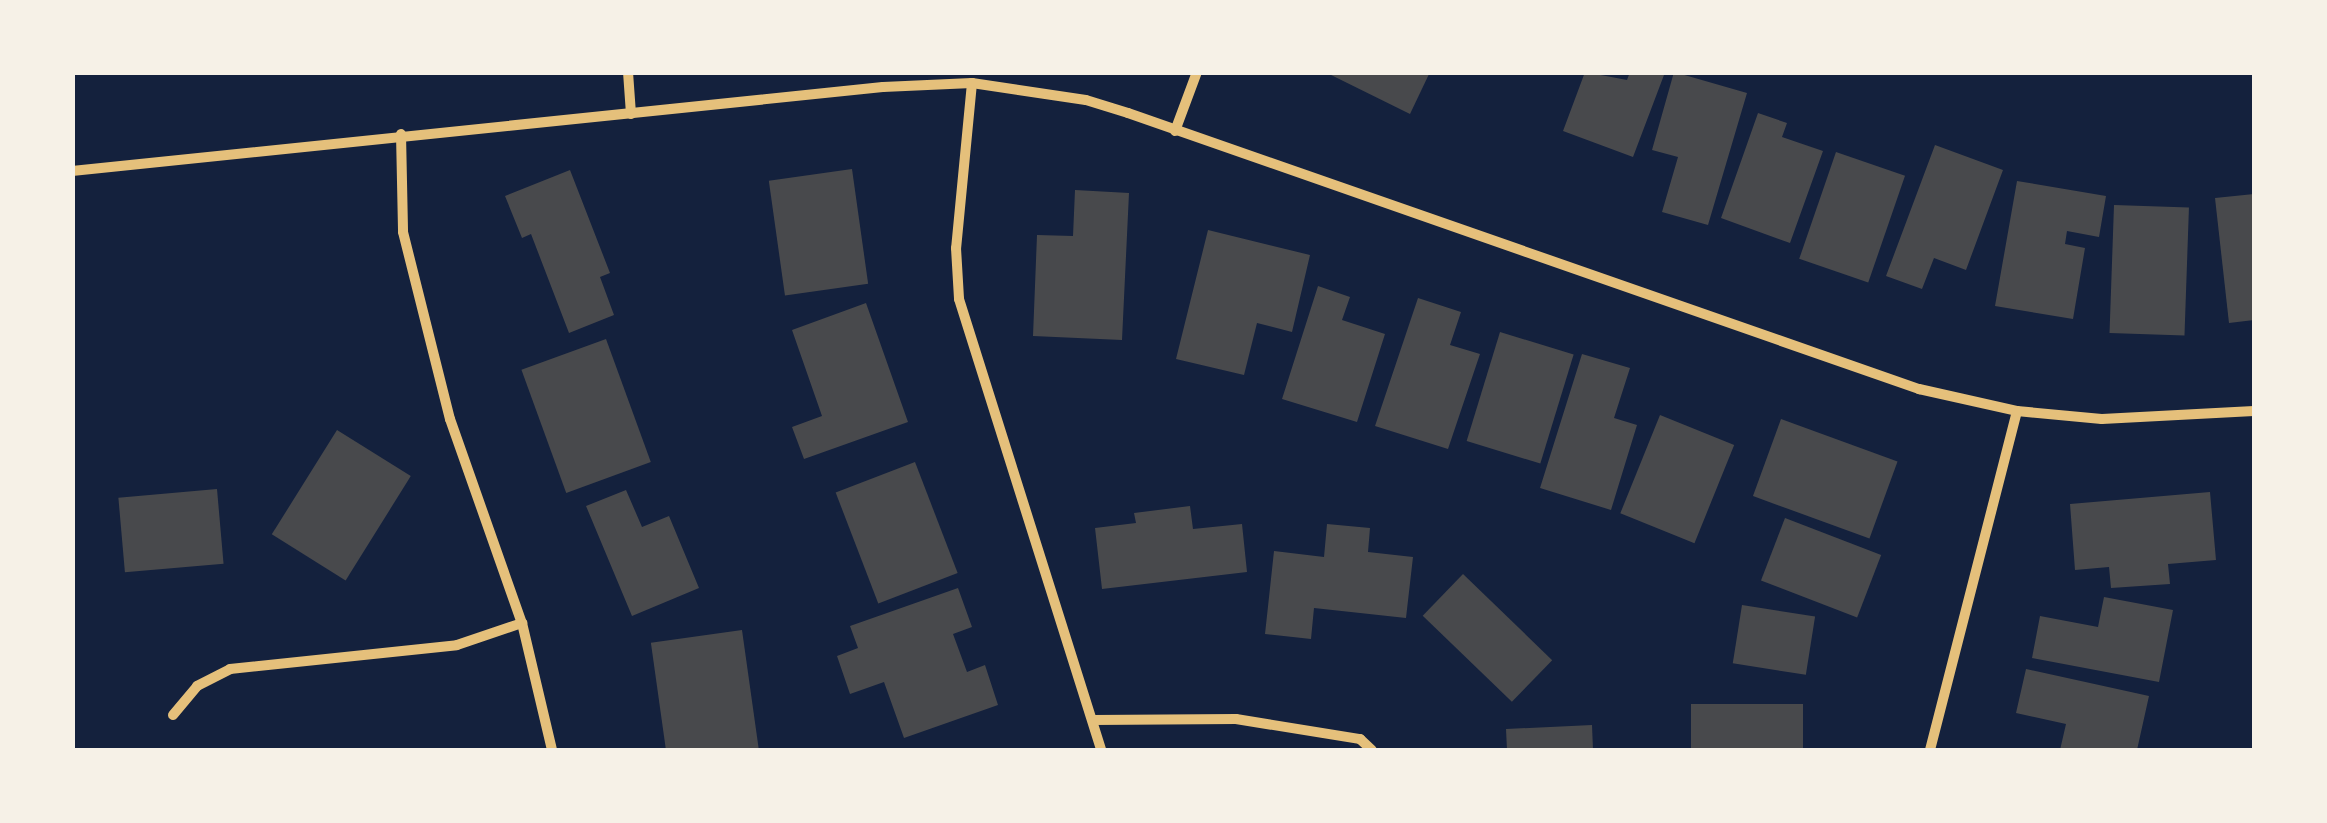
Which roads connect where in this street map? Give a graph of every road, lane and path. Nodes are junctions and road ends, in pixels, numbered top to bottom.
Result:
1 (628, 72) edge
2 (1197, 72) edge
3 (972, 83) junction
4 (631, 114) junction
5 (1175, 131) junction
6 (401, 134) junction
7 (72, 171) edge
8 (2016, 410) junction
9 (2254, 411) edge
10 (522, 623) junction
11 (173, 715) dead end
12 (1092, 720) junction
13 (552, 750) edge
14 (1102, 750) edge
15 (1372, 750) edge
16 (1930, 750) edge

1 - 4 street
2 - 5 street
3 - 4 street
3 - 5 street
3 - 12 street
4 - 6 street
5 - 8 street
6 - 7 street
6 - 10 street
8 - 9 street
8 - 16 street
10 - 11 street
10 - 13 street
12 - 14 street
12 - 15 street

